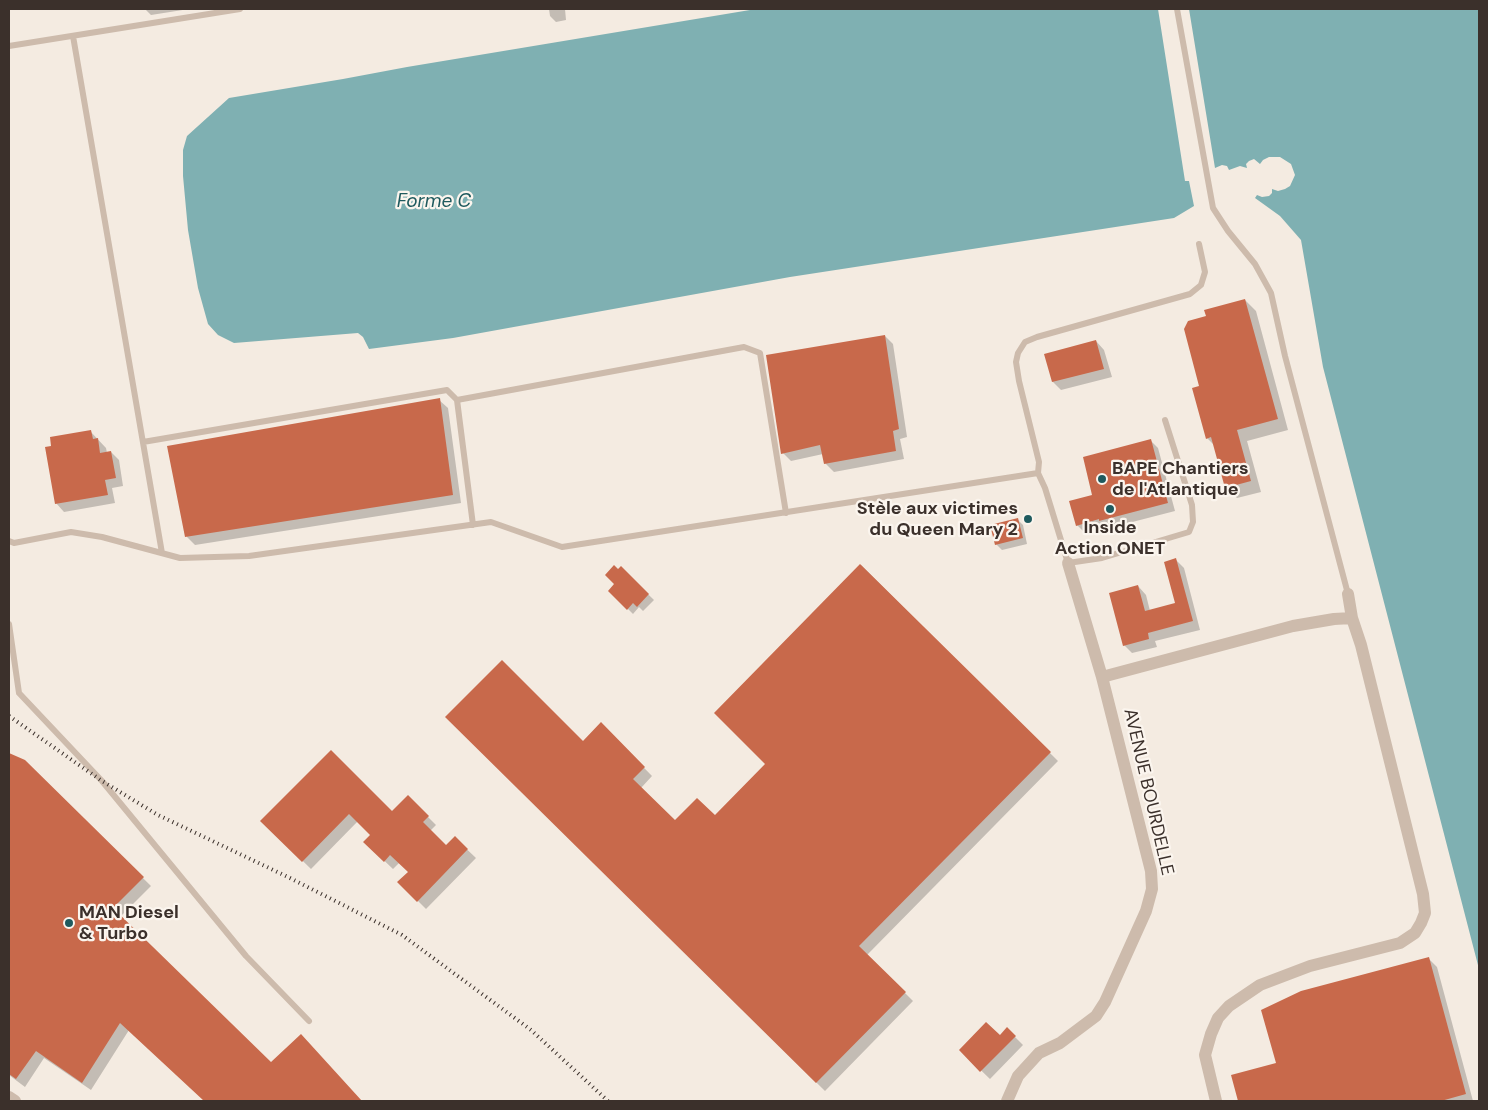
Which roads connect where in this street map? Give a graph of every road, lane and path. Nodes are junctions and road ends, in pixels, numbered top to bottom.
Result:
1 (240, 9) edge
2 (1177, 9) edge
3 (73, 36) junction
4 (9, 46) edge
5 (1199, 244) dead end
6 (457, 400) junction
7 (1165, 420) dead end
8 (143, 442) junction
9 (1038, 473) junction
10 (786, 513) junction
11 (473, 525) junction
12 (9, 541) edge
13 (162, 553) junction
14 (1068, 563) junction
15 (1348, 594) joint
16 (1352, 618) junction
17 (9, 624) edge
18 (1102, 677) junction
19 (309, 1021) dead end
20 (9, 1097) edge
21 (15, 1101) edge
22 (1007, 1101) edge
23 (1216, 1101) edge

1 - 3 lane
2 - 15 lane
3 - 4 lane
3 - 8 lane
5 - 9 lane
6 - 8 lane
6 - 10 lane
6 - 11 lane
7 - 14 lane
8 - 13 lane
9 - 10 lane
9 - 14 lane
10 - 11 lane
11 - 13 lane
12 - 13 lane
14 - 18 street, AVENUE BOURDELLE
15 - 16 street
16 - 18 street
16 - 23 street
17 - 19 lane
18 - 22 street, AVENUE BOURDELLE
20 - 21 street

